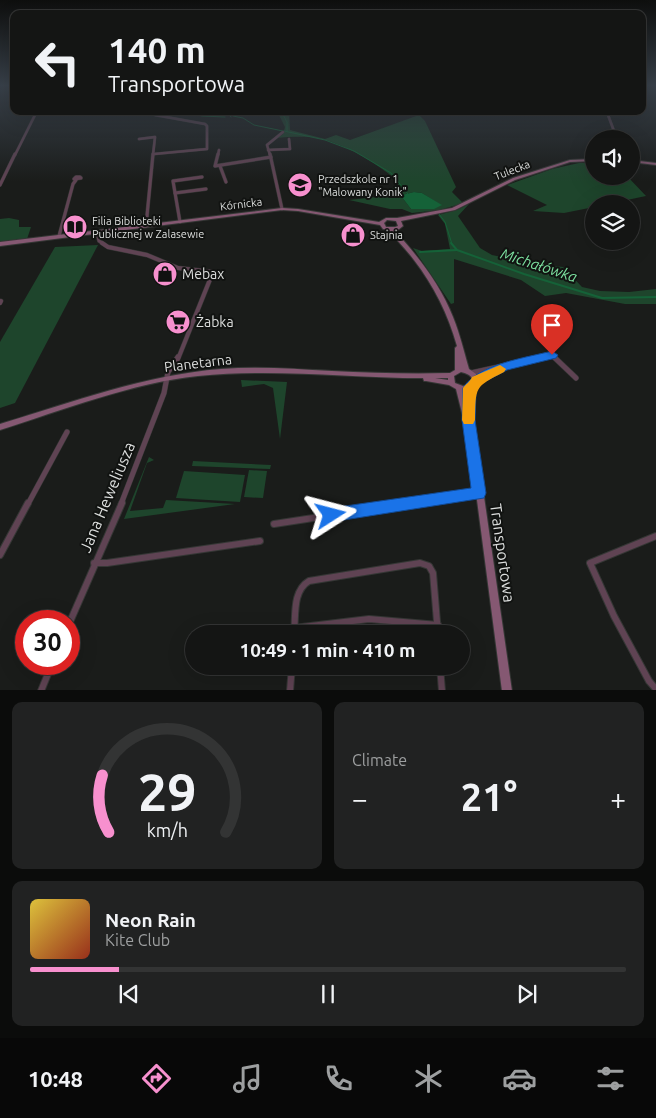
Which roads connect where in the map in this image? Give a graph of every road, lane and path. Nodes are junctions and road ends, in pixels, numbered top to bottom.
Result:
1 (34, 117) edge
2 (168, 117) edge
3 (609, 117) edge
4 (614, 130) edge
5 (283, 132) dead end
6 (139, 139) dead end
7 (290, 139) dead end
8 (220, 150) dead end
9 (268, 150) junction
10 (154, 156) junction
11 (271, 157) junction
12 (585, 160) edge
13 (640, 162) edge
14 (656, 164) edge
15 (220, 166) junction
16 (202, 177) dead end
17 (76, 180) dead end
18 (226, 182) dead end
19 (0, 185) edge
20 (206, 189) dead end
21 (175, 194) junction
22 (282, 209) junction
23 (399, 221) junction
24 (180, 222) junction
25 (382, 222) junction
26 (146, 226) junction
27 (394, 229) junction
28 (98, 232) junction
29 (59, 236) junction
30 (0, 244) edge
31 (458, 342) junction
32 (503, 367) junction
33 (458, 370) junction
34 (469, 372) junction
35 (451, 375) junction
36 (405, 377) junction
37 (576, 378) dead end
38 (167, 379) junction
39 (476, 380) junction
40 (452, 383) junction
41 (459, 388) junction
42 (470, 388) junction
43 (469, 420) junction
44 (0, 426) edge
45 (67, 432) dead end
46 (479, 493) junction
47 (274, 524) dead end
48 (656, 536) edge
49 (260, 541) dead end
50 (1, 553) edge
51 (94, 563) junction
52 (75, 610) edge
53 (295, 625) edge
54 (334, 625) edge
55 (438, 625) joint
56 (47, 675) edge
57 (291, 675) edge
58 (441, 675) edge
59 (656, 689) edge
60 (41, 690) edge
61 (290, 690) edge
62 (442, 690) edge
63 (507, 690) edge

1 - 19 street
2 - 10 street
3 - 4 street
5 - 9 street
6 - 10 street
7 - 9 street
8 - 15 street
9 - 11 street
10 - 26 street
11 - 15 street
11 - 22 street
12 - 23 street, Tulecka
13 - 14 street
15 - 18 street
16 - 21 street
17 - 29 street
20 - 21 street
21 - 24 street
22 - 24 street, Kórnicka
22 - 25 street, Kórnicka
23 - 25 street
23 - 27 street
24 - 26 street, Kórnicka
25 - 27 street
26 - 28 street, Kórnicka
27 - 31 street
28 - 29 street, Kórnicka
28 - 38 street, Jana Heweliusza
29 - 30 street, Kórnicka
31 - 33 street
31 - 34 street
32 - 34 street
32 - 37 street
32 - 39 street
33 - 34 street
33 - 35 street
34 - 39 street
35 - 36 street, Planetarna
35 - 40 street
36 - 38 street, Planetarna
36 - 40 street, Planetarna
38 - 44 street, Planetarna
38 - 51 street, Jana Heweliusza
39 - 42 street
40 - 41 street
41 - 42 street
41 - 43 street, Transportowa
42 - 43 street, Transportowa
43 - 46 street, Transportowa
45 - 50 street
46 - 47 street
46 - 63 street, Transportowa
48 - 59 street
49 - 51 street
51 - 52 street, Jana Heweliusza
53 - 55 street
54 - 55 street
56 - 60 street
57 - 61 street
58 - 62 street

